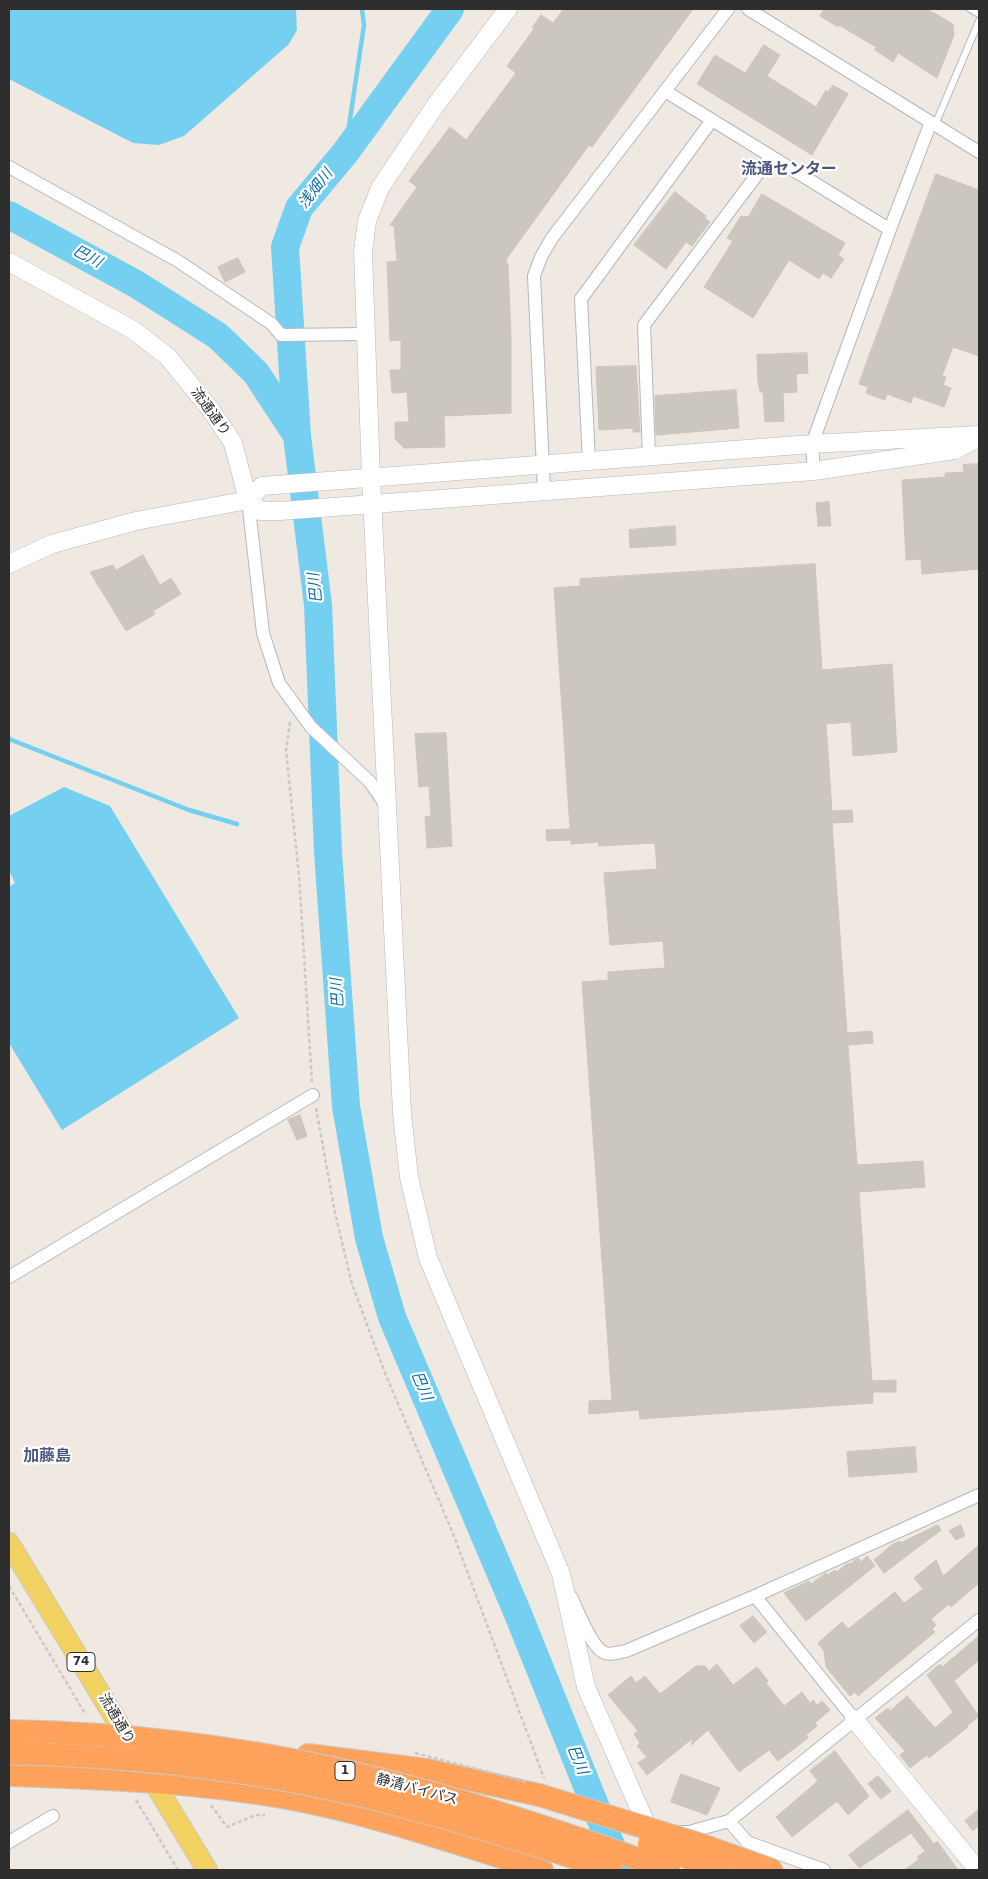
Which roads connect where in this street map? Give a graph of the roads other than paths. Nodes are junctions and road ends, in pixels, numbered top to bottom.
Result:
1 (508, 9) edge
2 (728, 9) edge
3 (748, 9) edge
4 (970, 9) edge
5 (979, 14) edge
6 (979, 21) edge
7 (665, 91) junction
8 (712, 120) junction
9 (933, 124) junction
10 (979, 152) edge
11 (771, 156) junction
12 (9, 167) edge
13 (890, 229) junction
14 (9, 262) edge
15 (365, 334) junction
16 (979, 436) edge
17 (812, 444) junction
18 (649, 456) junction
19 (589, 461) junction
20 (542, 464) junction
21 (814, 471) junction
22 (371, 477) junction
23 (544, 490) junction
24 (248, 500) junction
25 (372, 502) junction
26 (9, 564) edge
27 (388, 808) junction
28 (313, 1095) road end
29 (9, 1277) edge
30 (979, 1495) edge
31 (9, 1543) edge
32 (561, 1574) junction
33 (755, 1596) junction
34 (979, 1620) edge
35 (854, 1719) junction
36 (9, 1726) edge
37 (9, 1731) edge
38 (123, 1731) junction
39 (9, 1753) edge
40 (9, 1775) edge
41 (152, 1781) junction
42 (539, 1791) junction
43 (53, 1816) dead end
44 (729, 1821) junction
45 (649, 1830) junction
46 (9, 1842) edge
47 (514, 1862) junction
48 (208, 1870) edge
49 (536, 1870) edge
50 (542, 1870) edge
51 (611, 1870) edge
52 (667, 1870) edge
53 (723, 1870) edge
54 (772, 1870) edge
55 (824, 1870) edge
56 (978, 1870) edge

1 - 15 street
2 - 7 street
3 - 9 street
4 - 5 lane
6 - 9 lane
7 - 8 street
7 - 20 street
8 - 11 street
8 - 19 street
9 - 10 street
9 - 13 street
11 - 13 street
11 - 18 street
12 - 15 street
13 - 17 street
14 - 24 street, 流通通り
15 - 22 street
16 - 17 street
16 - 21 street
17 - 18 street
17 - 21 street
18 - 19 street
19 - 20 street
20 - 22 street
20 - 23 street
21 - 23 street
22 - 24 street
22 - 25 street
23 - 25 street
24 - 25 street
24 - 26 street
24 - 27 street
25 - 27 street
27 - 32 street
28 - 29 street
30 - 33 street
31 - 38 main road, 流通通り / 74
32 - 33 street
32 - 45 street
33 - 35 street
34 - 35 street
35 - 44 street
35 - 56 street
36 - 38 highway, 1
37 - 52 highway, 静清バイパス / 1, bridge
38 - 41 main road, 流通通り / 74
38 - 42 highway, 1
39 - 51 highway, 静清バイパス / 1, bridge
40 - 41 highway
41 - 47 highway
41 - 48 main road, 流通通り / 74
42 - 53 highway, 1, bridge
42 - 54 highway, 1, bridge
43 - 46 street
44 - 45 street
44 - 55 street
45 - 52 street
47 - 49 highway
47 - 50 highway

